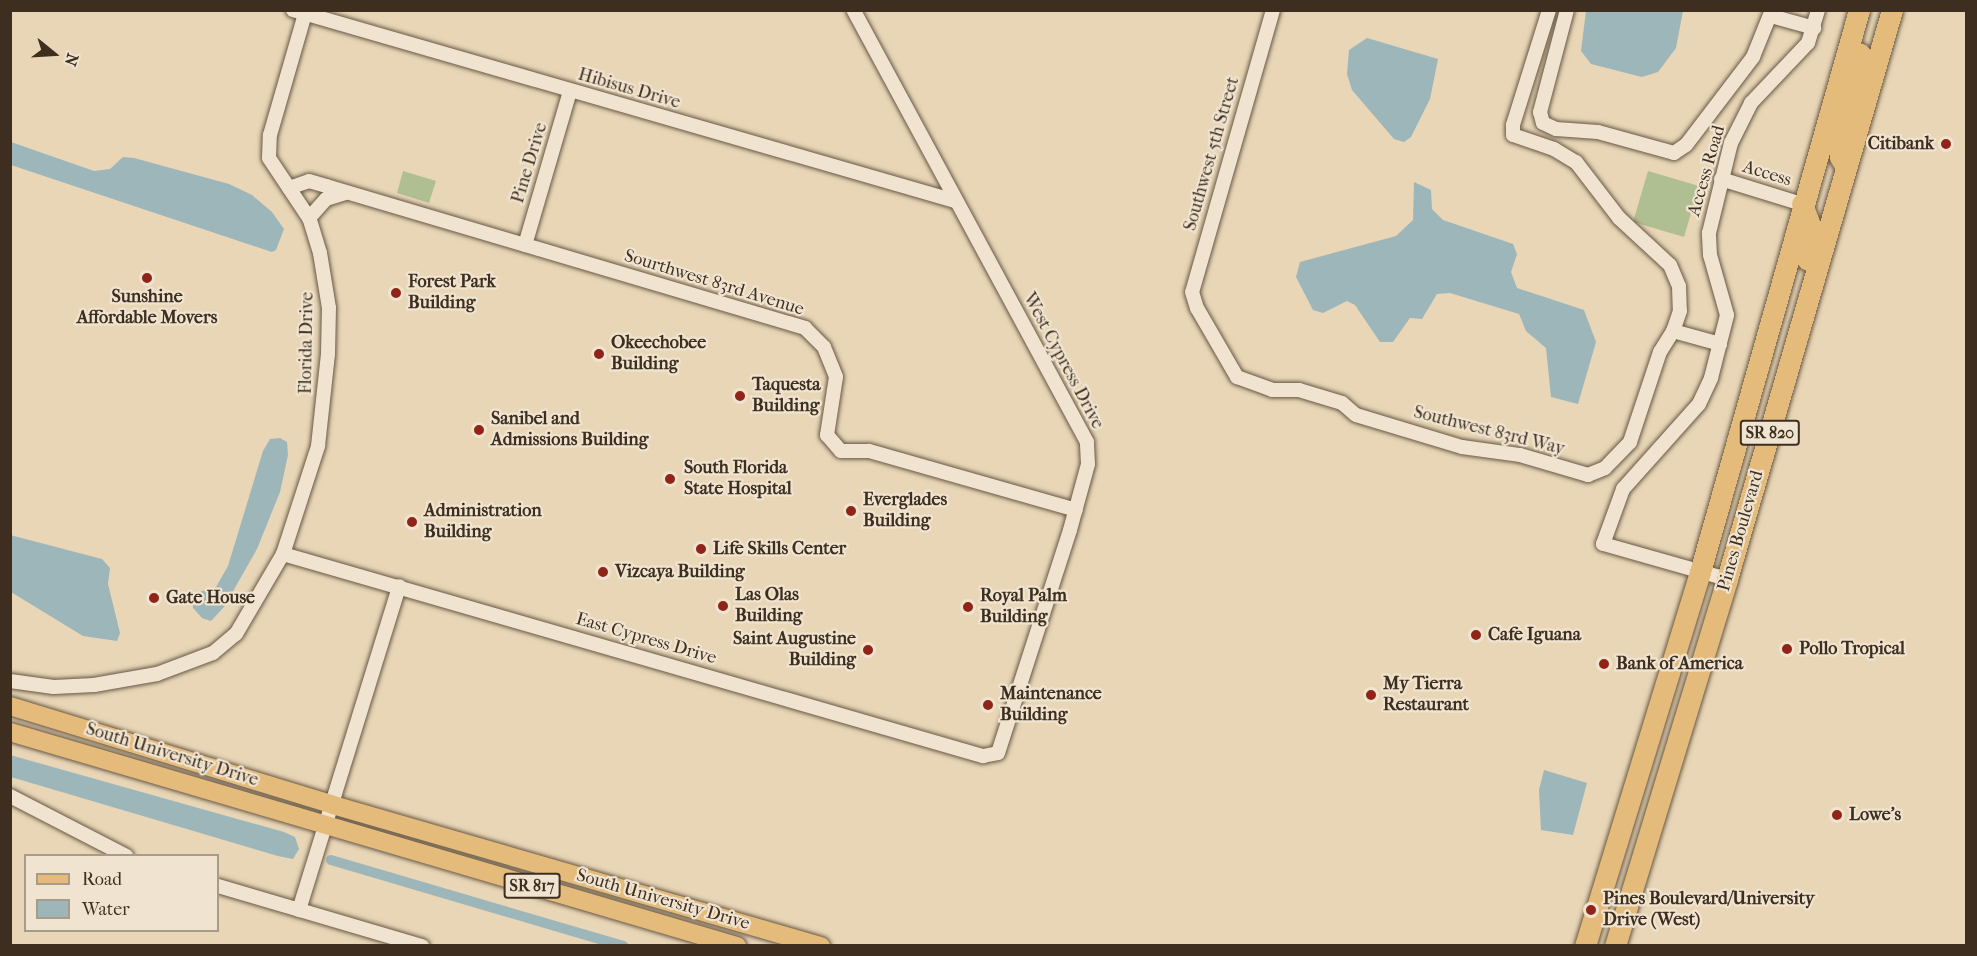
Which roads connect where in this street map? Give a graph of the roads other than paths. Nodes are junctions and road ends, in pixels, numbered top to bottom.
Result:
1 (853, 10) edge
2 (1273, 10) edge
3 (1549, 10) edge
4 (1567, 10) edge
5 (1818, 10) edge
6 (1859, 10) edge
7 (1864, 10) edge
8 (1892, 10) edge
9 (301, 12) edge
10 (1771, 13) edge
11 (1814, 27) junction
12 (570, 91) junction
13 (1846, 167) junction
14 (1721, 179) junction
15 (289, 188) junction
16 (348, 193) junction
17 (955, 201) junction
18 (1802, 204) junction
19 (309, 218) junction
20 (525, 246) junction
21 (1197, 308) joint
22 (1673, 331) junction
23 (1720, 344) junction
24 (1787, 373) junction
25 (1076, 510) junction
26 (283, 554) junction
27 (1700, 572) junction
28 (1727, 579) junction
29 (399, 586) junction
30 (10, 681) edge
31 (10, 706) edge
32 (10, 732) edge
33 (1646, 746) junction
34 (999, 753) joint
35 (10, 796) edge
36 (333, 805) junction
37 (327, 826) junction
38 (124, 854) edge
39 (1608, 869) junction
40 (1637, 871) junction
41 (219, 886) edge
42 (299, 910) junction
43 (1622, 920) junction
44 (422, 945) edge
45 (737, 945) edge
46 (821, 945) edge
47 (1585, 945) edge
48 (1615, 945) edge

1 - 17 street, West Cypress Drive
2 - 21 street, Southwest 5th Street
3 - 22 street
4 - 10 street
5 - 11 street, Access Road
6 - 18 highway, Pines Boulevard / SR 820
7 - 13 highway
8 - 13 highway, Pines Boulevard / SR 820
9 - 12 street, Hibisus Drive
9 - 15 street, Florida Drive
10 - 11 street
11 - 14 street, Access Road
12 - 17 street, Hibisus Drive
12 - 20 street, Pine Drive
13 - 24 highway, Pines Boulevard / SR 820
14 - 18 street, Access
14 - 23 street, Access Road
15 - 16 street, Sourthwest 83rd Avenue
15 - 19 street, Florida Drive
16 - 19 street
16 - 20 street, Sourthwest 83rd Avenue
17 - 25 street, West Cypress Drive
18 - 24 highway
18 - 27 highway, Pines Boulevard / SR 820
19 - 26 street, Florida Drive
20 - 25 street, Sourthwest 83rd Avenue
21 - 22 street, Southwest 83rd Way
22 - 23 street
23 - 27 street, Access Road
24 - 28 highway, Pines Boulevard / SR 820
25 - 34 street, West Cypress Drive
26 - 29 street, East Cypress Drive
26 - 30 street, Florida Drive
27 - 28 street
27 - 33 highway, Pines Boulevard / SR 820
28 - 40 highway, Pines Boulevard / SR 820
29 - 34 street, East Cypress Drive
29 - 36 street
31 - 36 main road, South University Drive / SR 817
32 - 37 main road, South University Drive / SR 817
33 - 39 highway, Pines Boulevard / SR 820
33 - 40 highway
35 - 38 street
36 - 37 street
36 - 46 main road, South University Drive / SR 817
37 - 42 street
37 - 45 main road, South University Drive / SR 817
39 - 43 highway
39 - 47 highway, Pines Boulevard / SR 820
40 - 43 highway, Pines Boulevard / SR 820
41 - 42 street
42 - 44 street
43 - 48 highway, Pines Boulevard / SR 820

